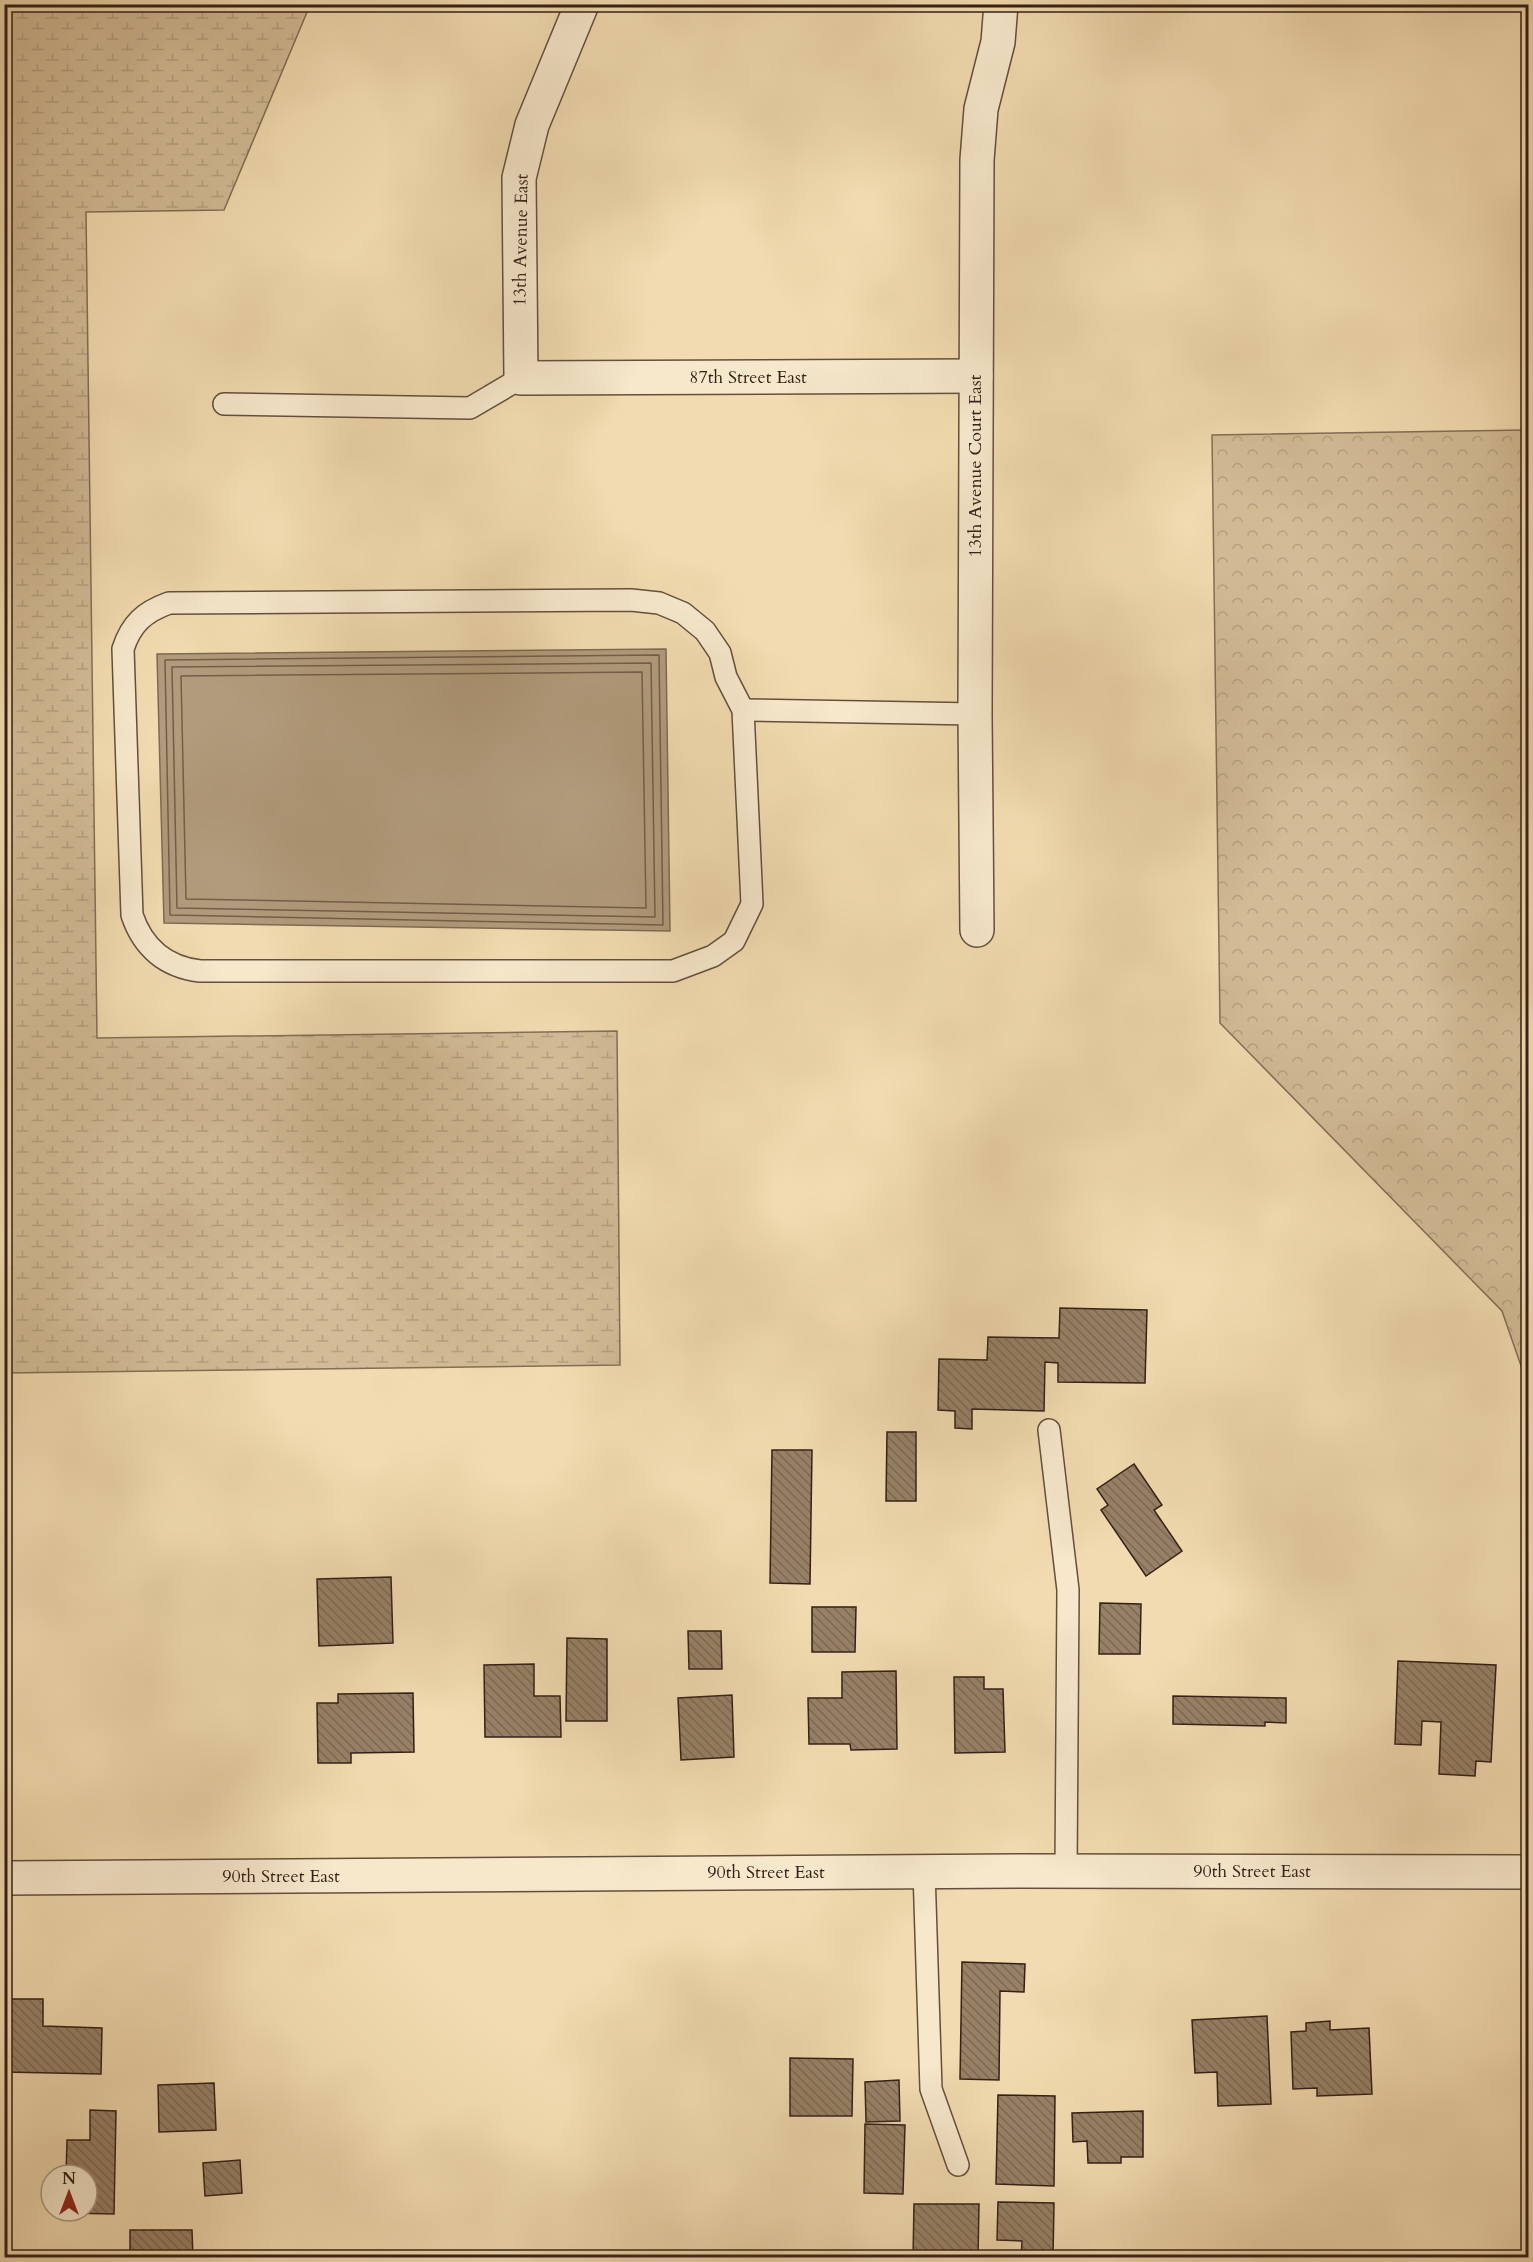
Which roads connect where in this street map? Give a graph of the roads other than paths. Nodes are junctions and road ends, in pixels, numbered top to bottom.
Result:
1 (582, 4) edge
2 (1001, 4) edge
3 (976, 376) junction
4 (521, 378) junction
5 (224, 404) dead end
6 (743, 710) junction
7 (975, 714) junction
8 (977, 930) dead end
9 (1049, 1430) dead end
10 (924, 1871) junction
11 (1066, 1871) junction
12 (1528, 1872) edge
13 (4, 1878) edge
14 (958, 2165) dead end

1 - 4 street, 13th Avenue East
2 - 3 street, 13th Avenue Court East
3 - 4 street, 87th Street East
3 - 7 street, 13th Avenue Court East
4 - 5 lane
6 - 6 lane
6 - 7 lane
7 - 8 street, 13th Avenue Court East
9 - 11 lane
10 - 11 street, 90th Street East
10 - 13 street, 90th Street East
10 - 14 lane
11 - 12 street, 90th Street East

